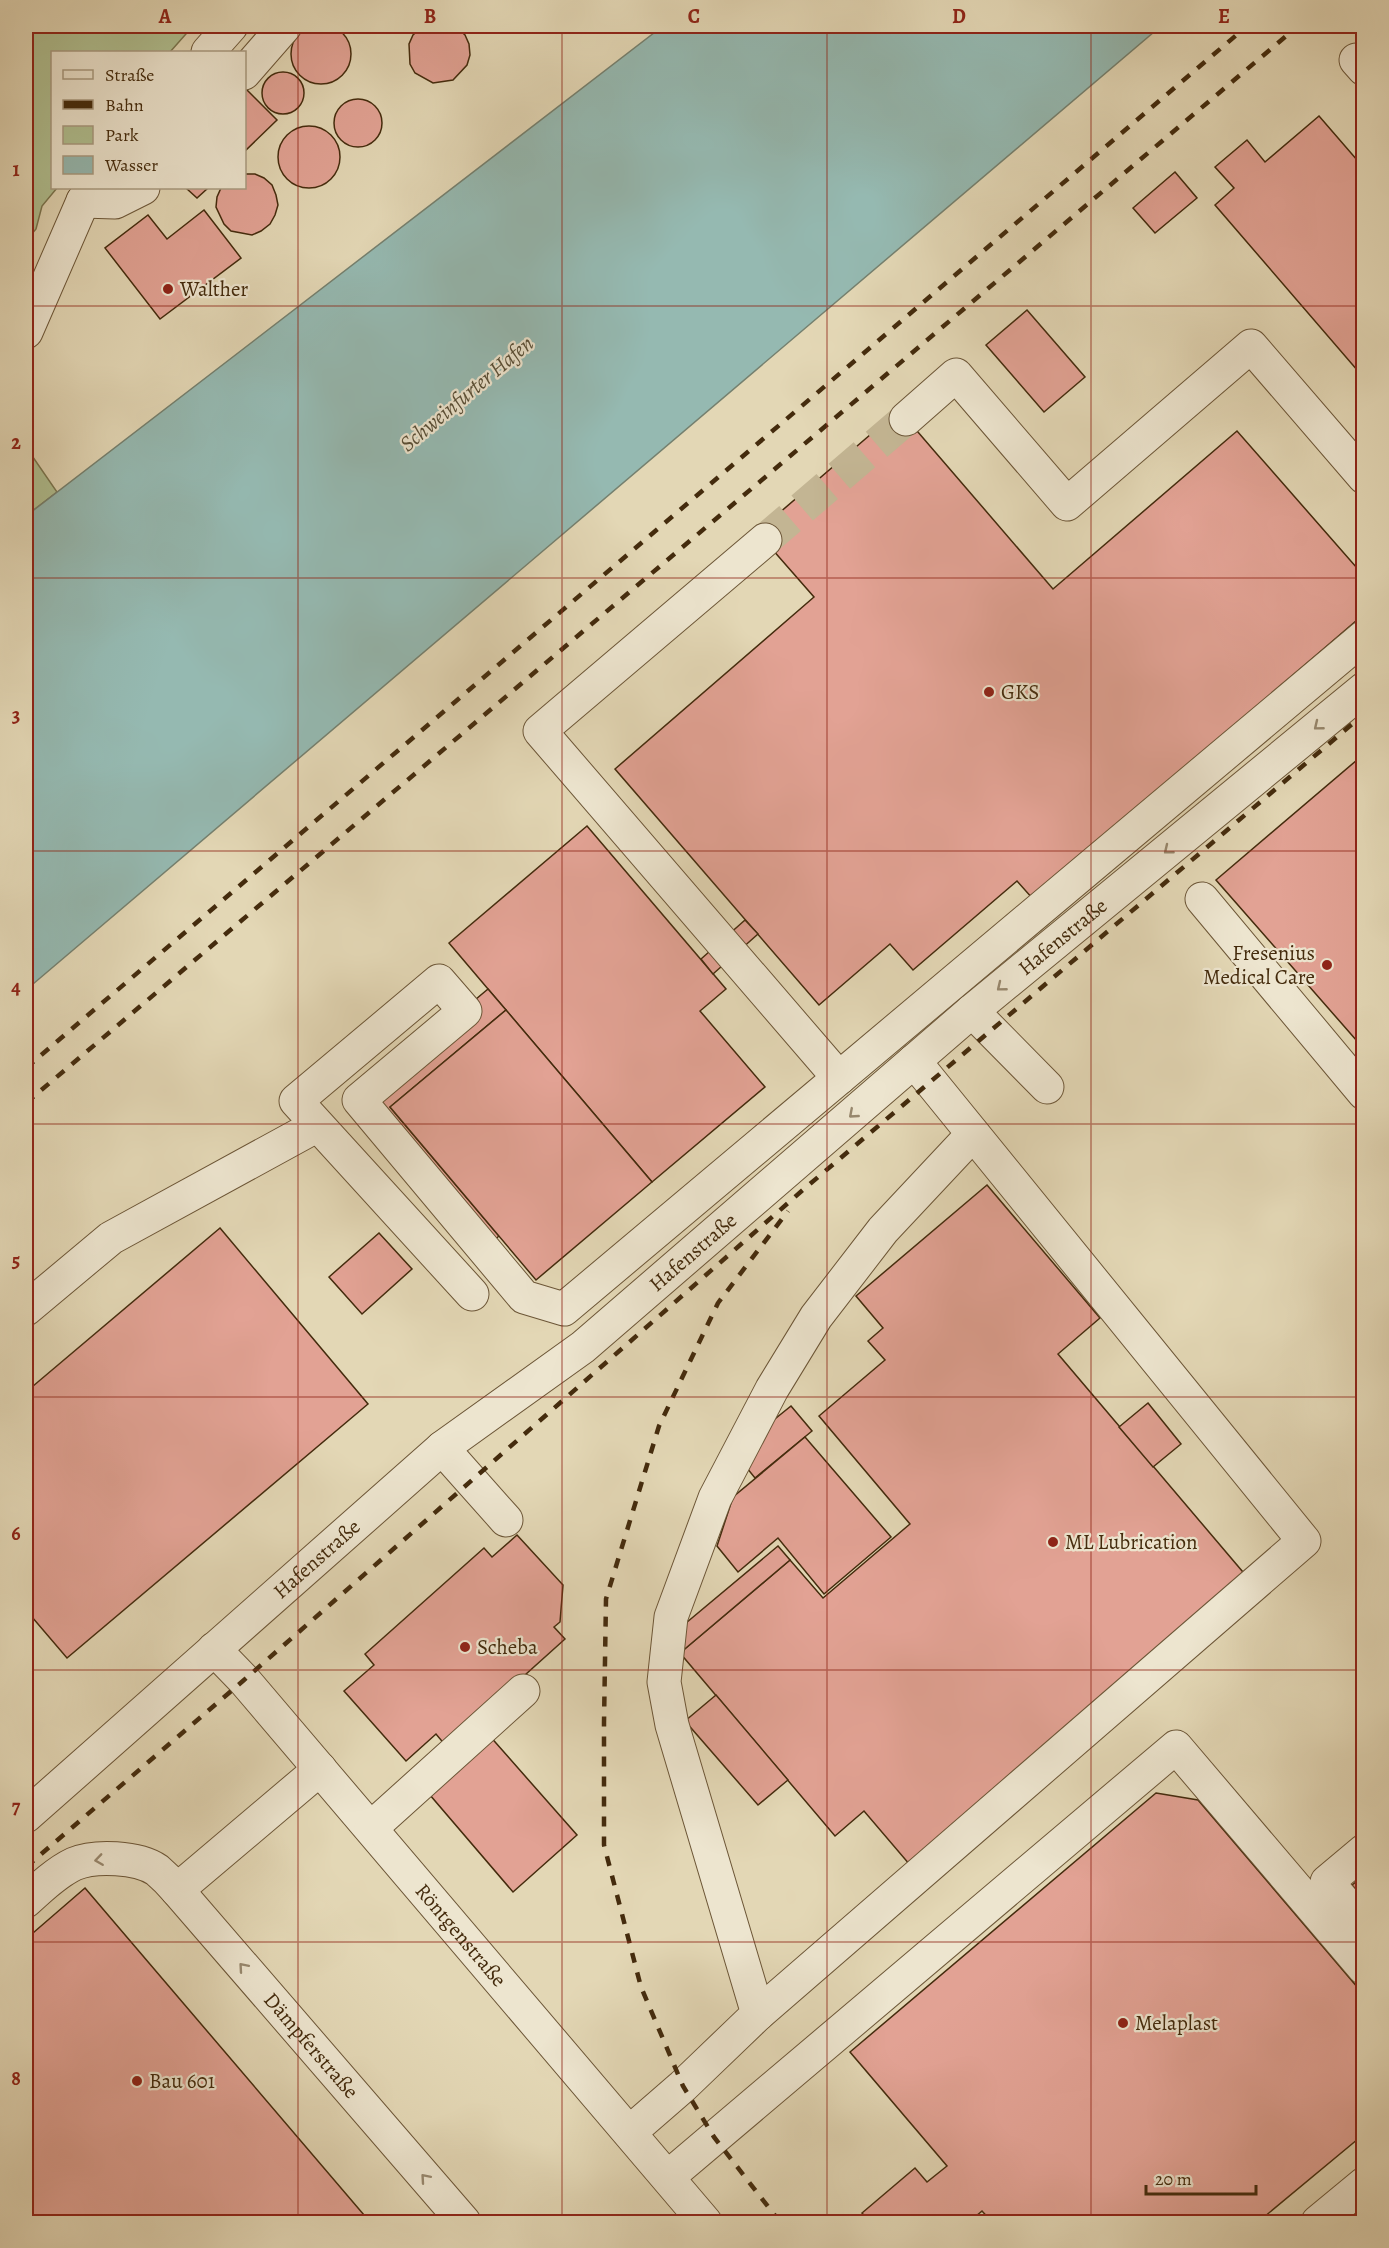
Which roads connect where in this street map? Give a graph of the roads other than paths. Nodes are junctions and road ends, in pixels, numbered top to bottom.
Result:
1 (231, 26) edge
2 (267, 32) edge
3 (209, 51) edge
4 (246, 69) edge
5 (141, 189) edge
6 (89, 194) edge
7 (26, 332) edge
8 (906, 419) tunnel mouth
9 (1364, 477) edge
10 (765, 540) tunnel mouth
11 (1364, 638) edge
12 (1364, 689) edge
13 (1202, 899) dead end
14 (972, 1011) junction
15 (915, 1061) junction
16 (839, 1078) junction
17 (1047, 1088) dead end
18 (1364, 1093) edge
19 (316, 1126) junction
20 (974, 1134) junction
21 (472, 1294) dead end
22 (26, 1309) edge
23 (442, 1448) junction
24 (506, 1520) dead end
25 (214, 1649) junction
26 (523, 1691) dead end
27 (320, 1769) junction
28 (26, 1816) edge
29 (371, 1828) junction
30 (1364, 1851) edge
31 (166, 1880) junction
32 (26, 1901) edge
33 (1364, 1925) edge
34 (1364, 1968) edge
35 (758, 2014) junction
36 (630, 2132) junction
37 (668, 2177) junction
38 (1364, 2184) edge
39 (464, 2223) edge
40 (705, 2223) edge
41 (1318, 2223) edge

1 - 3 street
2 - 4 street
5 - 6 street
6 - 7 street
8 - 9 street
10 - 16 street
11 - 16 street
12 -> 14 street, Hafenstraße
13 - 18 street
14 - 15 street, Hafenstraße
14 - 17 street
15 - 20 street
15 -> 23 street, Hafenstraße
16 - 19 street
19 - 21 street
19 - 22 street
20 - 35 street
20 - 35 street
23 - 24 street
23 - 25 street, Hafenstraße
25 - 27 street, Röntgenstraße
25 - 28 street, Hafenstraße
26 - 29 street
27 - 29 street, Röntgenstraße
27 - 31 street
29 - 36 street, Röntgenstraße
30 - 33 street
31 -> 32 street
39 -> 31 street, Dämpferstraße
34 - 37 street
35 - 36 street
36 - 37 street, Röntgenstraße
37 - 40 street, Röntgenstraße
38 - 41 street

